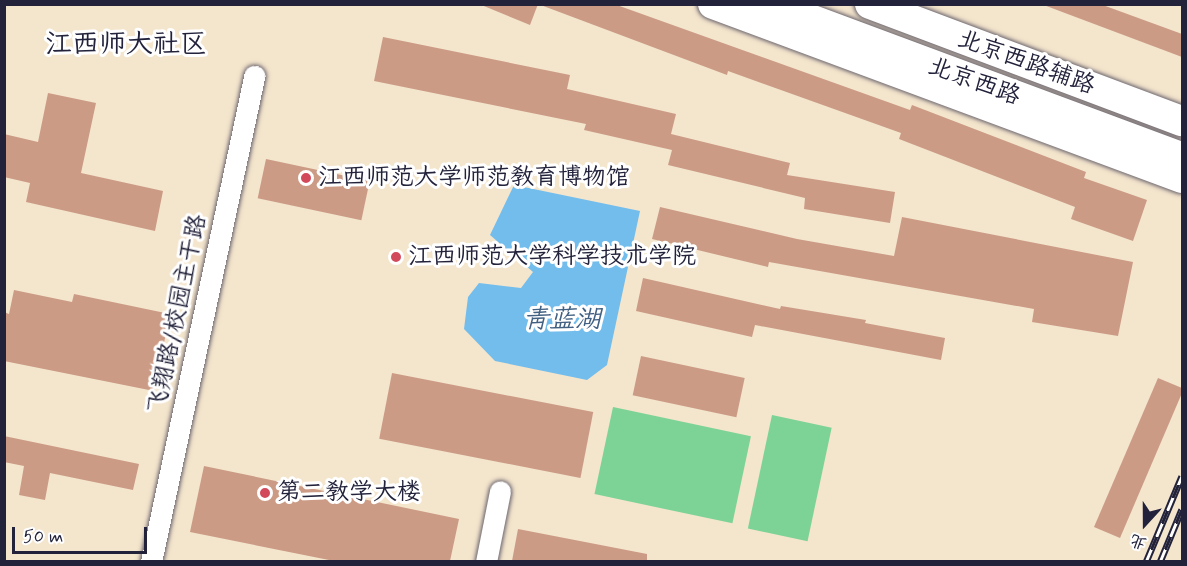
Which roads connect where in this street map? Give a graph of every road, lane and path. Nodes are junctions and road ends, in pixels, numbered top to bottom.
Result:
1 (714, 4) edge
2 (766, 4) edge
3 (812, 4) edge
4 (870, 4) edge
5 (254, 76) dead end
6 (1182, 121) edge
7 (1182, 142) edge
8 (1182, 159) edge
9 (1182, 178) edge
10 (500, 491) dead end
11 (151, 561) edge
12 (486, 561) edge

1 - 9 main road
2 - 8 main road, 北京西路
3 - 7 main road, 北京西路
4 - 6 main road, 北京西路辅路
5 - 11 street, 飞翔路/校园主干路
10 - 12 street

